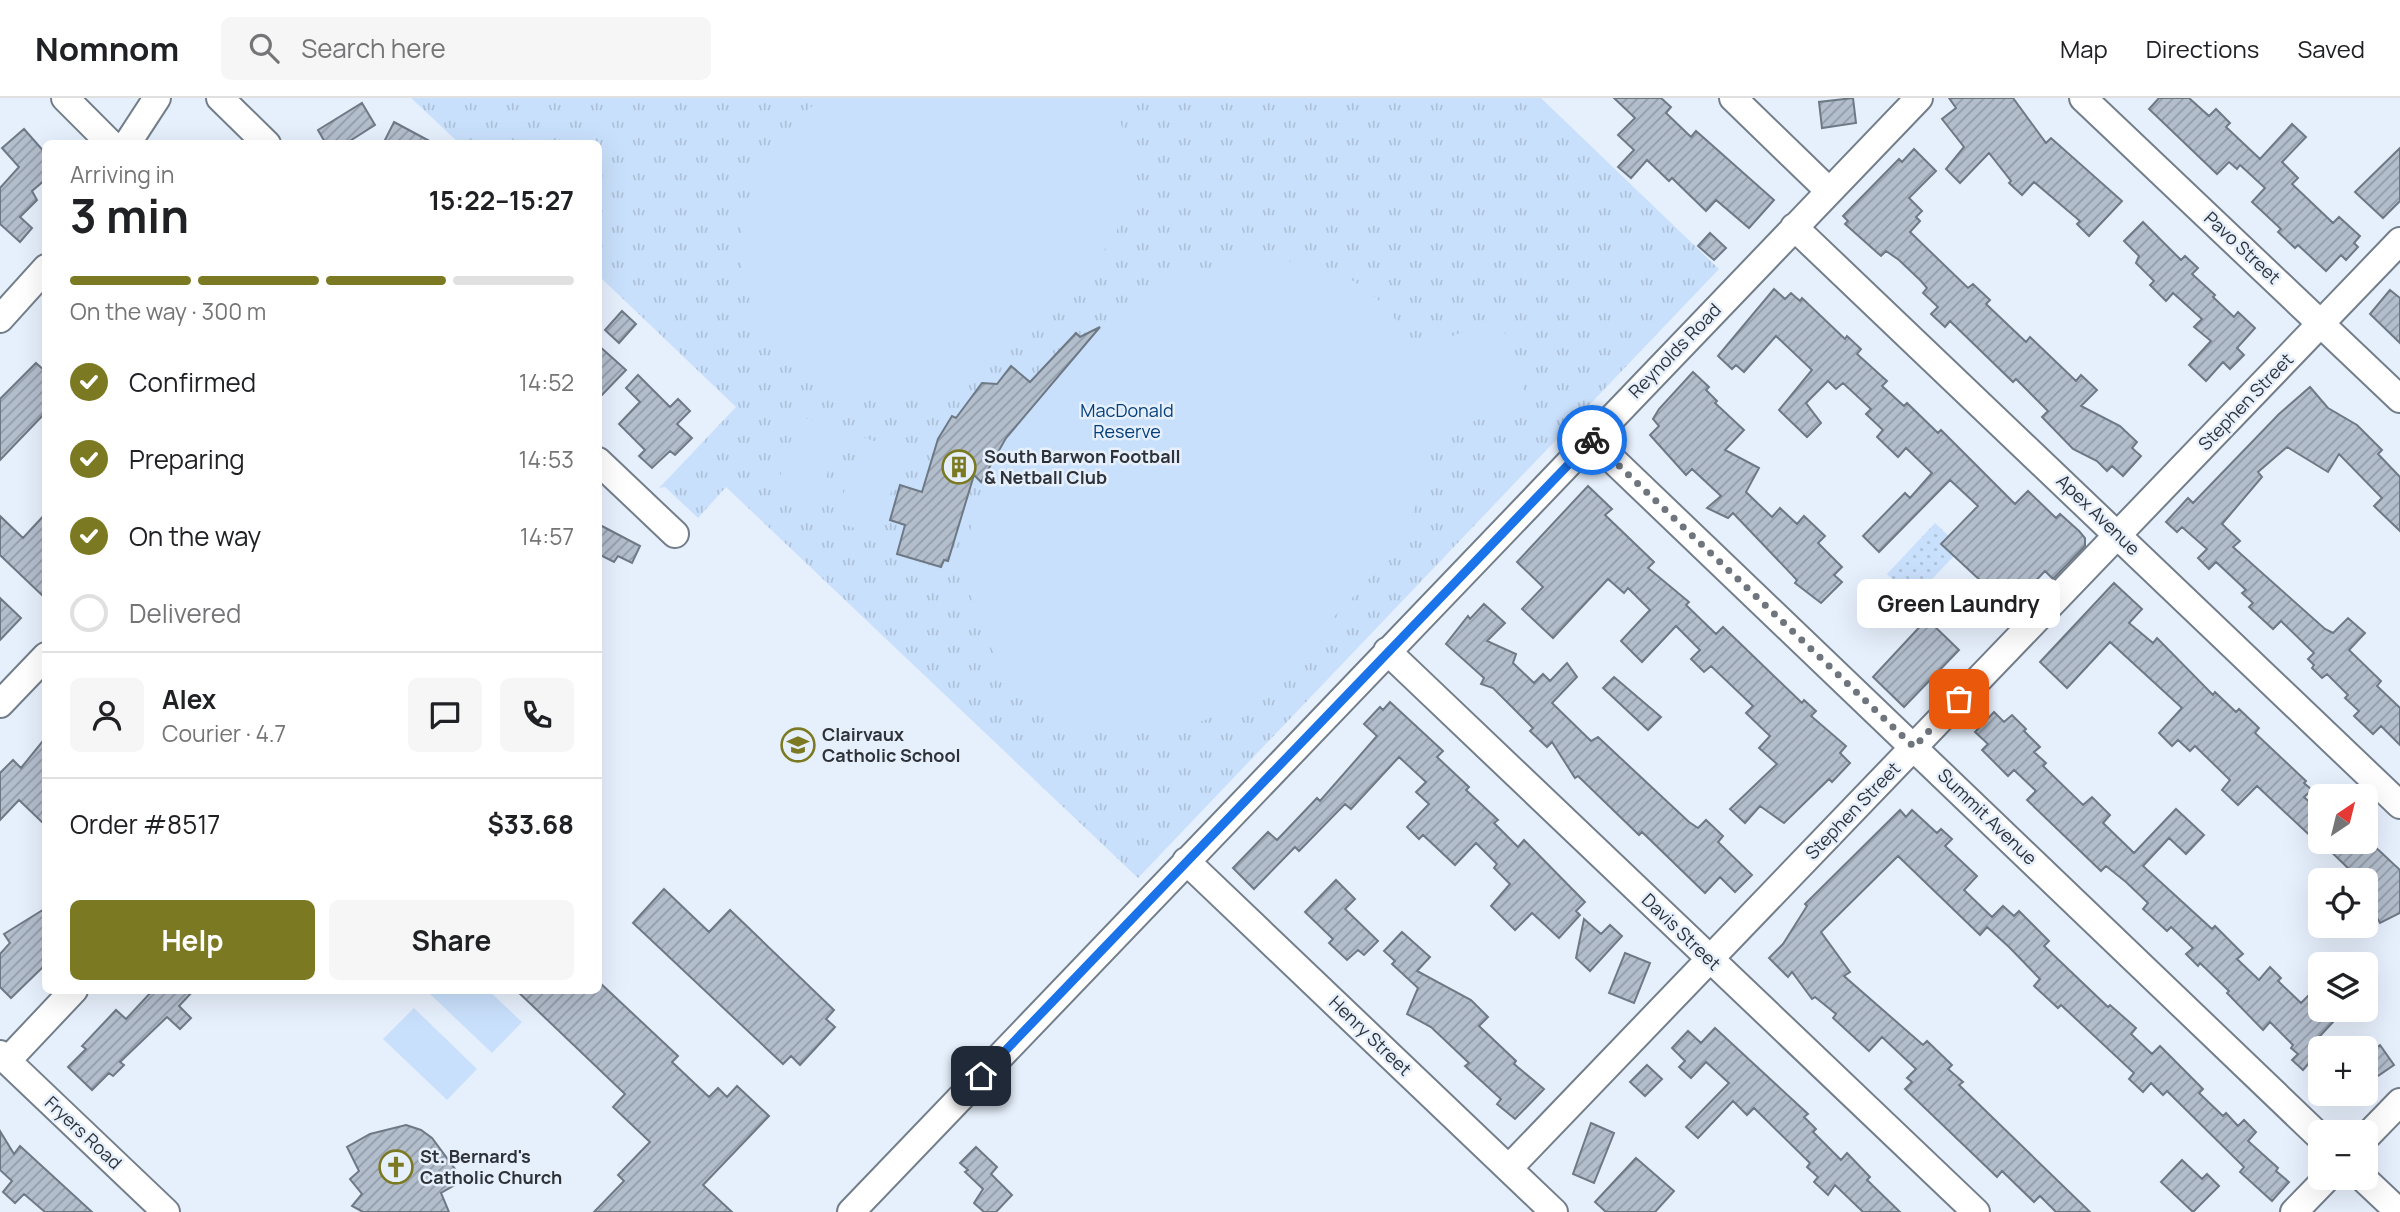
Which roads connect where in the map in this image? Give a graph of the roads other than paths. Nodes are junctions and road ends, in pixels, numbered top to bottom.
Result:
1 (65, 98) edge
2 (157, 98) edge
3 (220, 98) edge
4 (1733, 98) edge
5 (1919, 98) edge
6 (2084, 98) edge
7 (107, 140) edge
8 (130, 140) edge
9 (263, 140) edge
10 (1829, 191) junction
11 (1794, 227) junction
12 (2400, 241) edge
13 (42, 272) edge
14 (0, 319) edge
15 (2321, 323) junction
16 (2400, 399) edge
17 (1591, 439) junction
18 (602, 465) edge
19 (676, 534) dead end
20 (2119, 534) junction
21 (1387, 651) junction
22 (42, 660) edge
23 (0, 704) edge
24 (1914, 747) junction
25 (2400, 805) edge
26 (1186, 861) junction
27 (1709, 960) junction
28 (70, 994) edge
29 (4, 1057) edge
30 (2400, 1102) edge
31 (2308, 1125) edge
32 (2378, 1125) edge
33 (1509, 1168) junction
34 (2315, 1190) edge
35 (2376, 1190) edge
36 (166, 1212) edge
37 (851, 1212) edge
38 (1554, 1212) edge
39 (1976, 1212) edge
40 (2294, 1212) edge
41 (2399, 1212) edge

1 - 7 street
2 - 8 street
3 - 9 street
4 - 10 street
5 - 10 street, Reynolds Road
6 - 15 street, Pavo Street
10 - 11 street, Reynolds Road
11 - 17 street, Reynolds Road
11 - 20 street, Apex Avenue
12 - 15 street, Stephen Street
13 - 14 street
15 - 16 street, Pavo Street
15 - 20 street, Stephen Street
17 - 21 street, Reynolds Road
17 - 24 street, Summit Avenue
18 - 19 street
20 - 24 street, Stephen Street
20 - 25 street, Apex Avenue
21 - 26 street, Reynolds Road
21 - 27 street, Davis Street
22 - 23 street
24 - 27 street, Stephen Street
24 - 31 street, Summit Avenue
26 - 33 street, Henry Street
26 - 37 street, Reynolds Road
27 - 33 street, Stephen Street
27 - 39 street, Davis Street
28 - 29 street
29 - 36 street, Fryers Road
30 - 32 street
33 - 38 street, Henry Street
34 - 40 street
35 - 41 street

